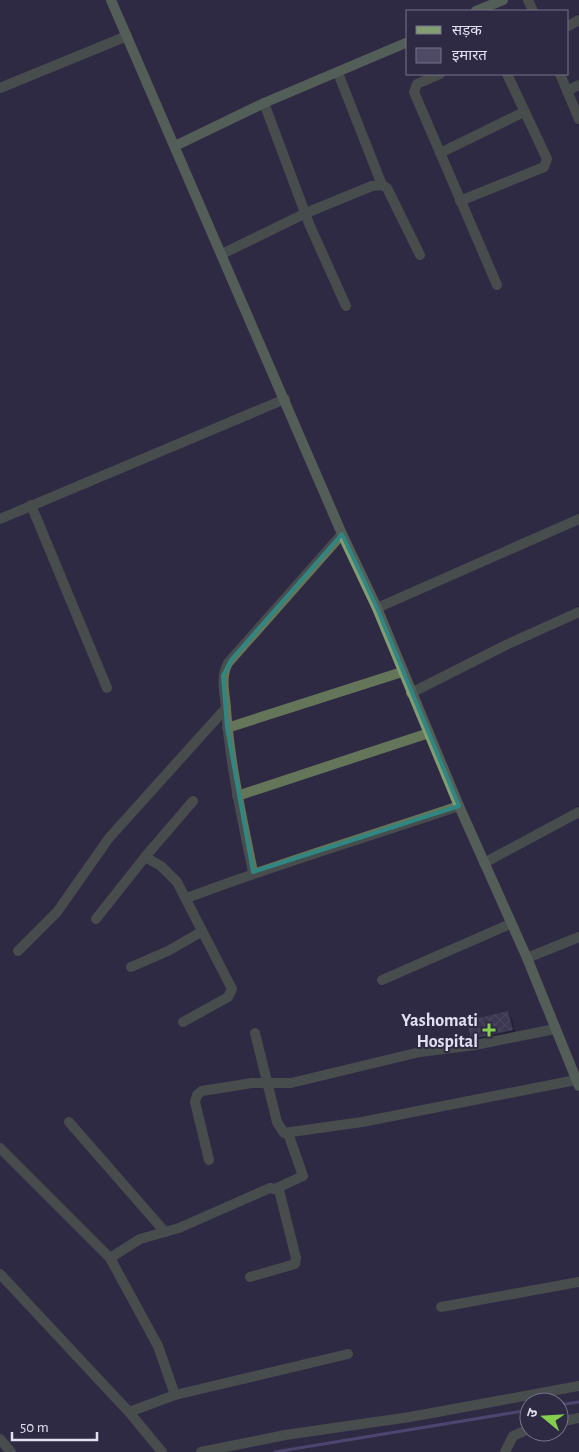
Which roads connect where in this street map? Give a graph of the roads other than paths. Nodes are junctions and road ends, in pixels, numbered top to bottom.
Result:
1 (111, 0) edge
2 (503, 0) edge
3 (481, 10) edge
4 (127, 36) junction
5 (406, 43) edge
6 (338, 72) junction
7 (438, 75) edge
8 (507, 75) edge
9 (560, 75) edge
10 (579, 85) edge
11 (0, 88) edge
12 (567, 91) junction
13 (264, 103) junction
14 (524, 112) junction
15 (579, 119) edge
16 (175, 146) junction
17 (440, 153) junction
18 (382, 185) junction
19 (460, 201) junction
20 (306, 213) junction
21 (222, 254) junction
22 (420, 255) dead end
23 (497, 285) dead end
24 (346, 306) dead end
25 (285, 399) junction
26 (31, 505) junction
27 (0, 519) edge
28 (579, 519) edge
29 (342, 534) junction
30 (378, 608) junction
31 (579, 612) edge
32 (402, 672) junction
33 (107, 688) dead end
34 (412, 693) junction
35 (226, 708) junction
36 (227, 728) junction
37 (429, 733) junction
38 (237, 796) junction
39 (193, 801) dead end
40 (459, 806) junction
41 (579, 812) edge
42 (144, 857) junction
43 (484, 864) junction
44 (254, 872) junction
45 (186, 898) junction
46 (96, 919) dead end
47 (510, 924) junction
48 (201, 932) junction
49 (579, 937) edge
50 (18, 951) dead end
51 (527, 958) junction
52 (131, 967) dead end
53 (382, 980) dead end
54 (182, 1022) dead end
55 (555, 1028) junction
56 (255, 1033) dead end
57 (578, 1083) edge
58 (269, 1084) junction
59 (69, 1122) dead end
60 (288, 1133) junction
61 (0, 1148) edge
62 (209, 1160) dead end
63 (277, 1188) junction
64 (165, 1232) junction
65 (110, 1258) junction
66 (250, 1277) dead end
67 (2, 1281) edge
68 (579, 1282) edge
69 (441, 1307) dead end
70 (348, 1354) dead end
71 (579, 1386) edge
72 (175, 1396) junction
73 (129, 1412) junction
74 (519, 1433) edge
75 (0, 1439) edge
76 (11, 1452) edge
77 (162, 1452) edge
78 (201, 1452) edge
79 (505, 1452) edge

1 - 4 main road
2 - 3 main road
4 - 11 street
4 - 16 main road
5 - 6 main road
6 - 13 main road
6 - 18 street
7 - 17 street
8 - 14 street
9 - 12 street
10 - 12 street
12 - 15 street
13 - 16 main road
13 - 20 street
14 - 17 street
14 - 19 street
16 - 21 main road
17 - 19 street
18 - 20 street
18 - 22 street
19 - 23 street
20 - 21 street
20 - 24 street
21 - 25 main road
25 - 26 street
25 - 29 main road
26 - 27 street
26 - 33 street
28 - 30 street
29 - 30 main road
29 - 35 street
30 - 32 main road
31 - 34 street
32 - 34 main road
32 - 36 street
34 - 37 main road
35 - 36 street
35 - 50 street
36 - 38 street
37 - 38 street
37 - 40 main road
38 - 44 street
39 - 42 street
40 - 43 main road
40 - 44 street
41 - 43 street
42 - 45 street
42 - 46 street
43 - 47 main road
44 - 45 street
45 - 48 street
47 - 51 main road
47 - 53 street
48 - 52 street
48 - 54 street
49 - 51 street
51 - 55 main road
55 - 57 main road
55 - 58 street
56 - 58 street
57 - 60 street
58 - 60 street
58 - 62 street
59 - 64 street
60 - 63 street
61 - 65 street
63 - 64 street
63 - 66 street
64 - 65 street
65 - 72 street
67 - 73 street
68 - 69 street
70 - 72 street
71 - 78 street
72 - 73 street
73 - 77 street
74 - 79 street
75 - 76 street

